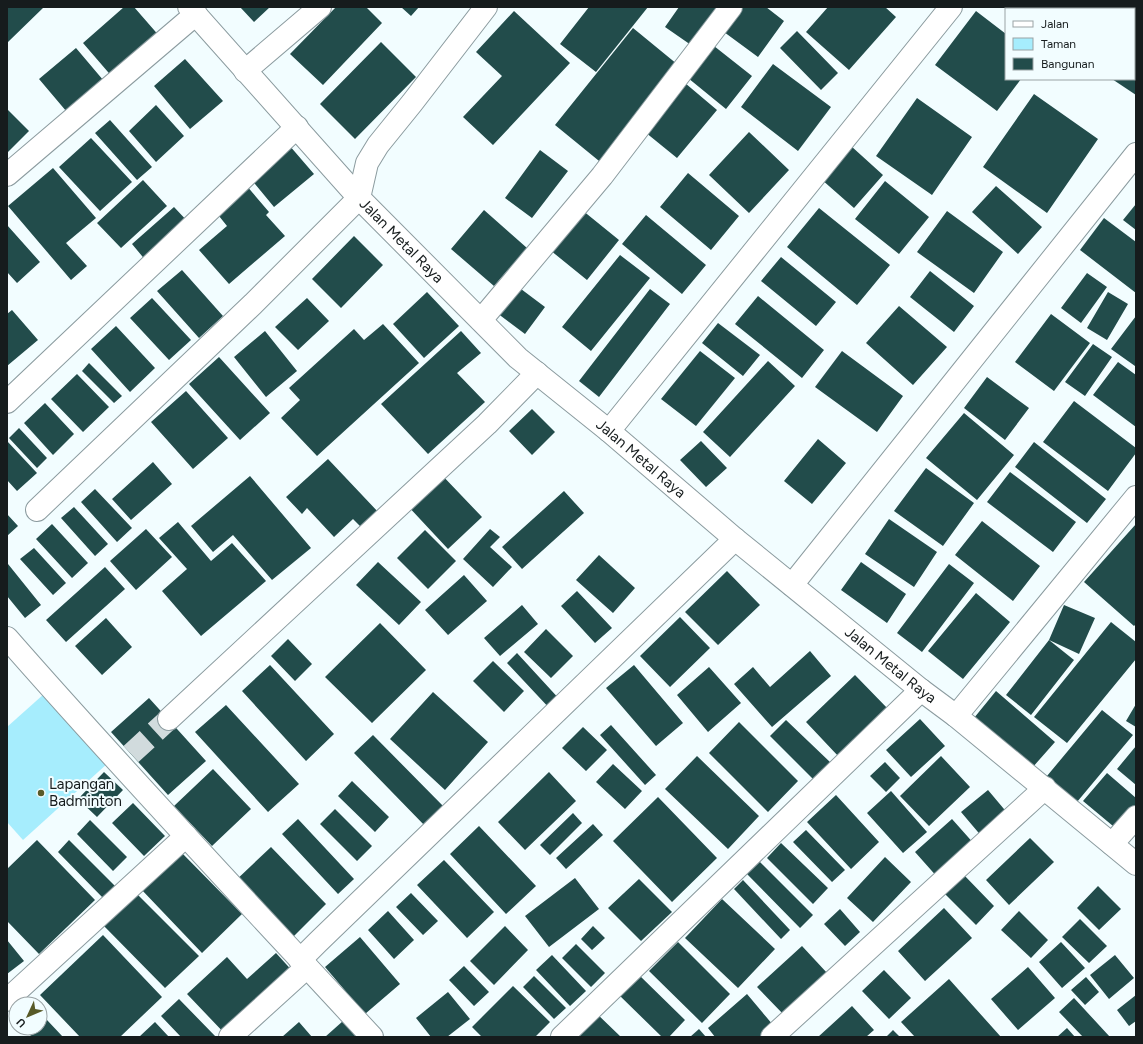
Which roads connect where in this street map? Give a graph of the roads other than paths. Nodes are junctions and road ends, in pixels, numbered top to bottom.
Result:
1 (320, 7) edge
2 (486, 7) edge
3 (731, 7) edge
4 (951, 7) edge
5 (193, 10) edge
6 (245, 71) junction
7 (297, 127) junction
8 (1136, 154) edge
9 (7, 175) edge
10 (360, 198) junction
11 (481, 320) junction
12 (537, 373) junction
13 (7, 402) edge
14 (609, 431) junction
15 (1136, 497) edge
16 (37, 510) dead end
17 (735, 539) junction
18 (792, 585) junction
19 (7, 638) edge
20 (921, 690) junction
21 (956, 716) junction
22 (169, 719) tunnel mouth
23 (1045, 788) junction
24 (1136, 817) edge
25 (186, 836) junction
26 (1112, 844) junction
27 (1136, 864) edge
28 (304, 963) junction
29 (7, 1000) edge
30 (230, 1037) edge
31 (372, 1037) edge
32 (562, 1037) edge
33 (772, 1037) edge

1 - 6 street
2 - 10 street
3 - 11 street
4 - 14 street
5 - 6 street, Jalan Metal Raya
5 - 9 street
6 - 7 street, Jalan Metal Raya
7 - 10 street, Jalan Metal Raya
7 - 13 street
8 - 18 street
10 - 11 street, Jalan Metal Raya
10 - 16 street
11 - 12 street, Jalan Metal Raya
12 - 14 street, Jalan Metal Raya
12 - 22 street
14 - 17 street, Jalan Metal Raya
15 - 21 street
17 - 18 street, Jalan Metal Raya
17 - 28 street
18 - 20 street, Jalan Metal Raya
19 - 25 street
20 - 21 street, Jalan Metal Raya
20 - 32 street
21 - 23 street, Jalan Metal Raya
23 - 26 street, Jalan Metal Raya
23 - 33 street
24 - 26 street
25 - 28 street
25 - 29 street
26 - 27 street, Jalan Metal Raya
28 - 30 street
28 - 31 street

